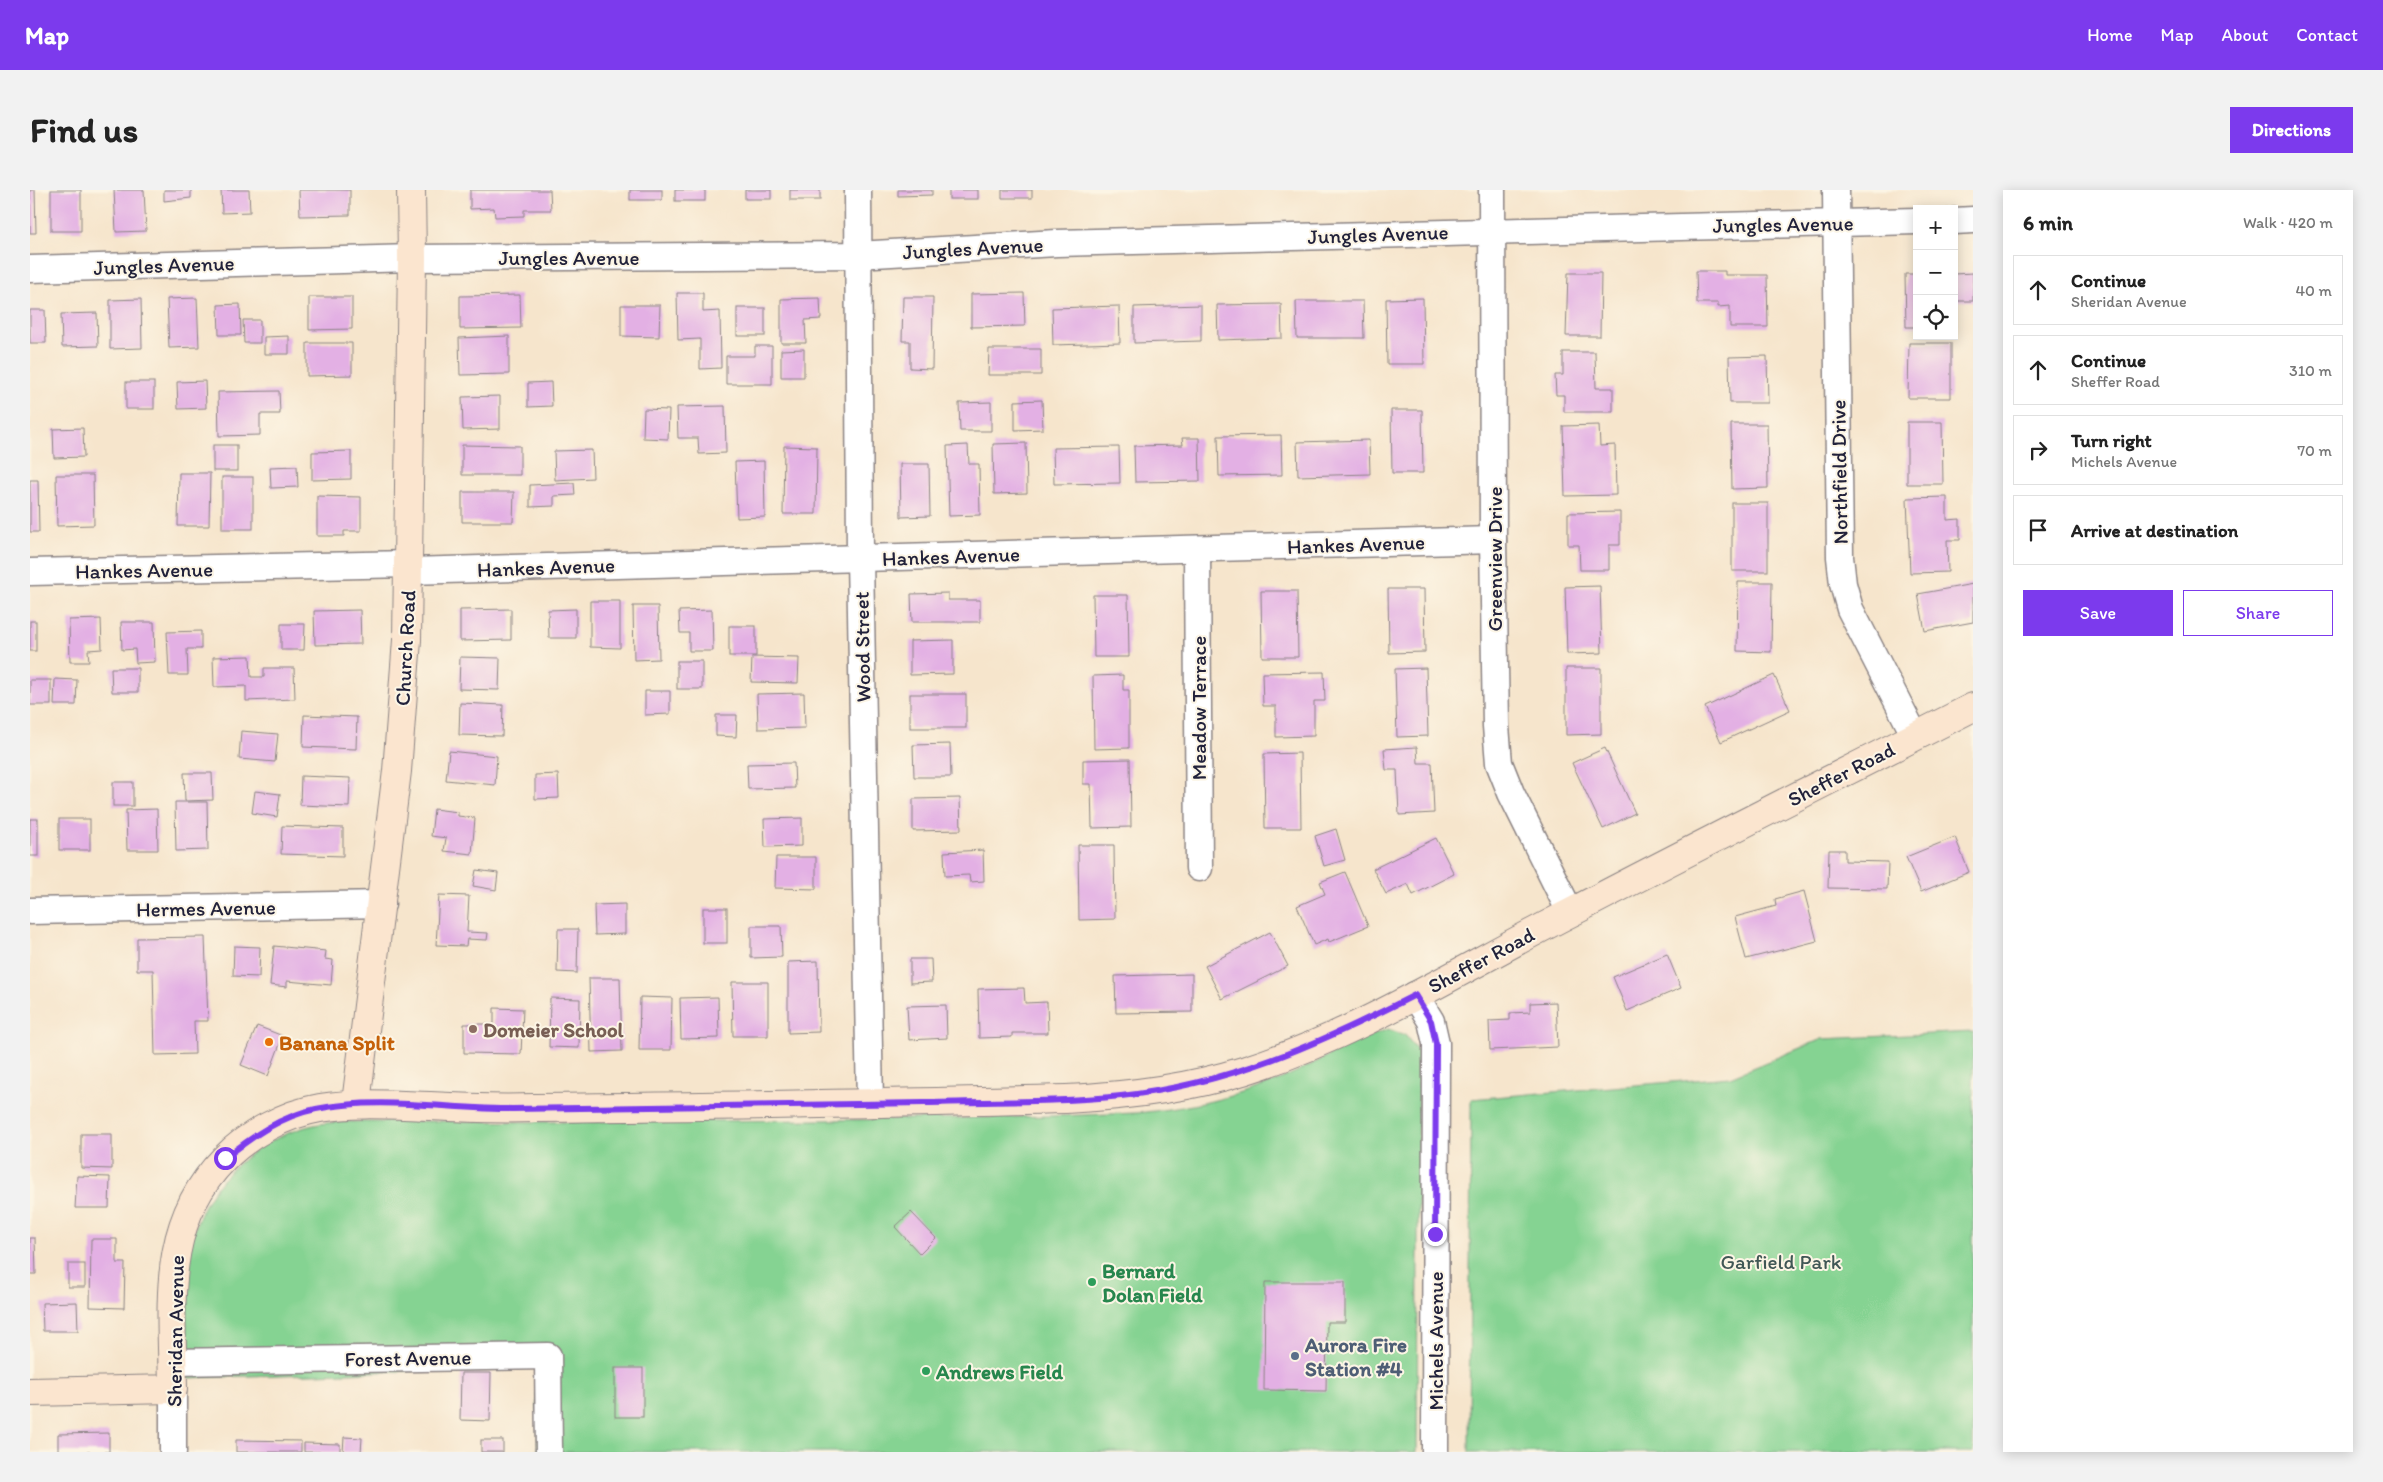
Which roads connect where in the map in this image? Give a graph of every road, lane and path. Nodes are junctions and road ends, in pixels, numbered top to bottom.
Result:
1 (411, 190) edge
2 (858, 190) edge
3 (1492, 190) edge
4 (1836, 190) edge
5 (1973, 220) edge
6 (1958, 221) edge
7 (1913, 222) edge
8 (1836, 223) junction
9 (1492, 231) junction
10 (858, 255) junction
11 (412, 258) junction
12 (30, 269) edge
13 (1493, 540) junction
14 (1197, 548) junction
15 (860, 558) junction
16 (409, 568) junction
17 (30, 572) edge
18 (1973, 706) edge
19 (1915, 736) junction
20 (1199, 868) dead end
21 (382, 904) junction
22 (30, 911) edge
23 (1570, 912) junction
24 (1415, 995) junction
25 (356, 1103) junction
26 (870, 1104) junction
27 (172, 1362) junction
28 (173, 1389) junction
29 (30, 1392) edge
30 (173, 1452) edge
31 (549, 1452) edge
32 (1435, 1452) edge

1 - 11 street, Church Road
2 - 10 street, Wood Street
3 - 9 street, Greenview Drive
4 - 8 street, Northfield Drive
5 - 6 street
7 - 8 street, Jungles Avenue
8 - 9 street, Jungles Avenue
8 - 19 street, Northfield Drive
9 - 10 street, Jungles Avenue
9 - 13 street, Greenview Drive
10 - 11 street, Jungles Avenue
10 - 15 street, Wood Street
11 - 12 street, Jungles Avenue
11 - 16 street, Church Road
13 - 14 street, Hankes Avenue
13 - 23 street, Greenview Drive
14 - 15 street, Hankes Avenue
14 - 20 street, Meadow Terrace
15 - 16 street, Hankes Avenue
15 - 26 street, Wood Street
16 - 17 street, Hankes Avenue
16 - 21 street, Church Road
18 - 19 street, Sheffer Road
19 - 23 street, Sheffer Road
21 - 22 street, Hermes Avenue
21 - 25 street, Church Road
23 - 24 street, Sheffer Road
24 - 26 street, Sheffer Road
24 - 32 street, Michels Avenue
25 - 26 street, Sheffer Road
25 - 27 street, Sheridan Avenue
27 - 28 street, Sheridan Avenue
27 - 31 street, Forest Avenue
28 - 29 street
28 - 30 street, Sheridan Avenue

